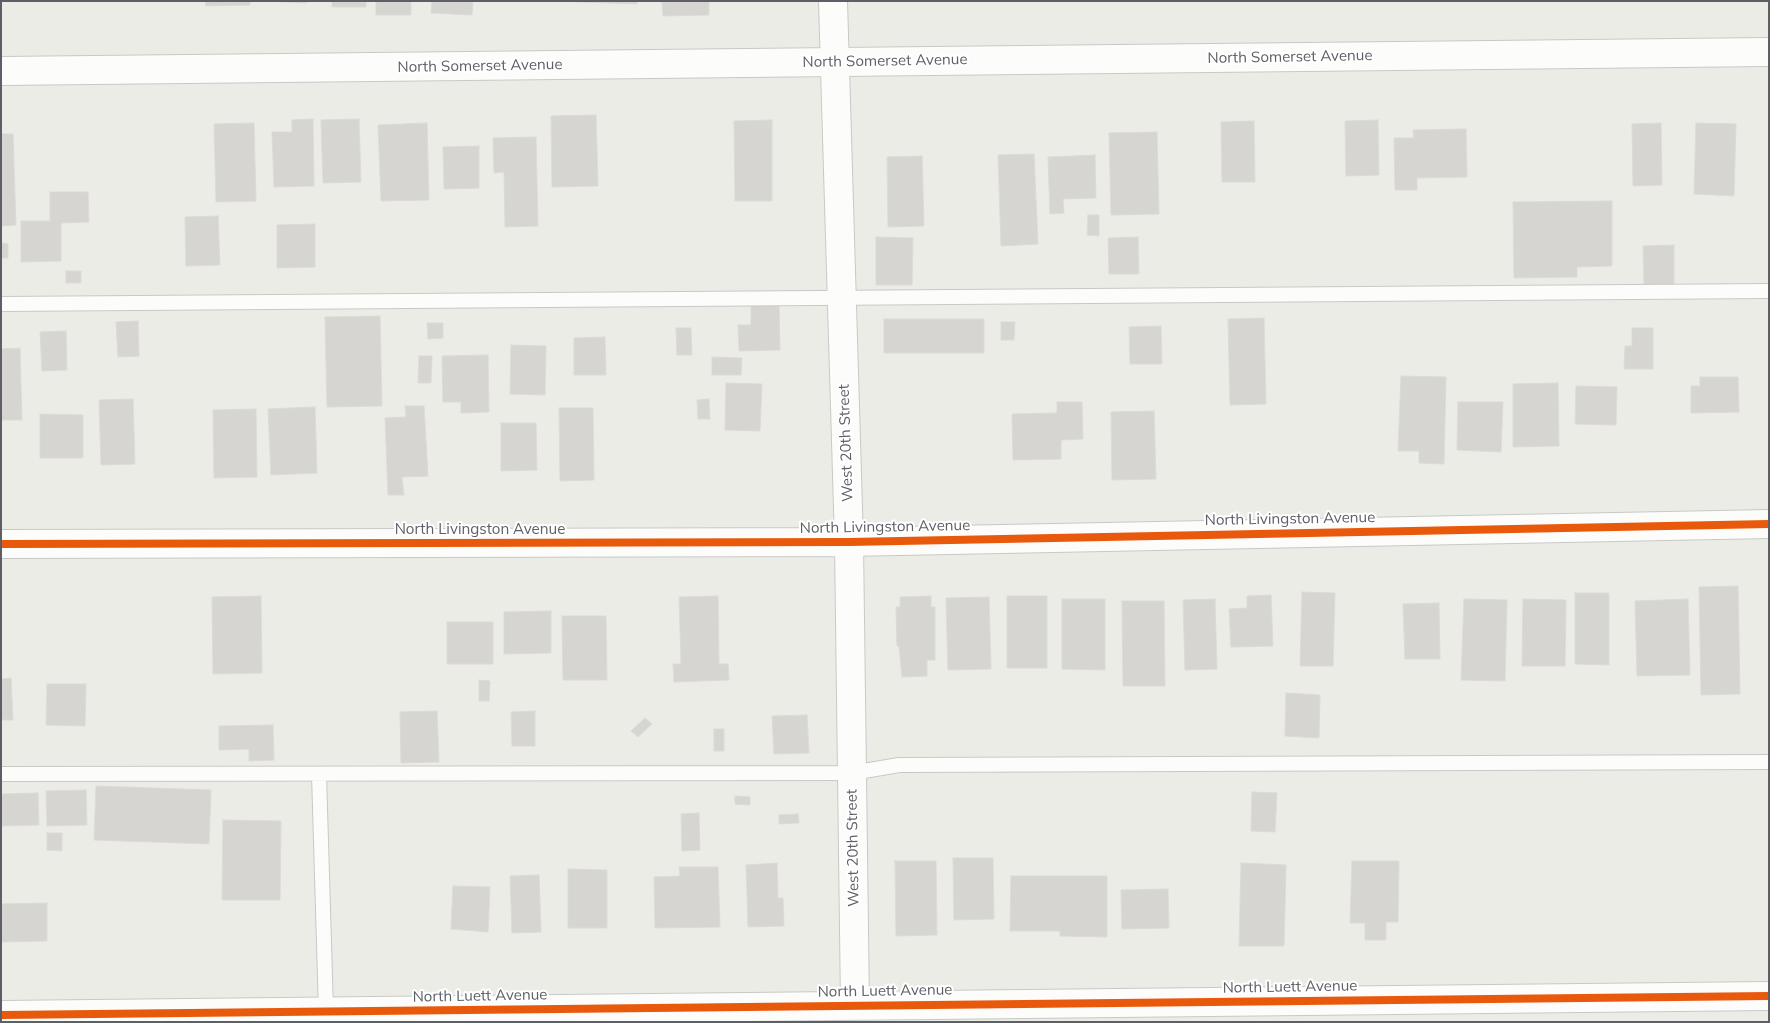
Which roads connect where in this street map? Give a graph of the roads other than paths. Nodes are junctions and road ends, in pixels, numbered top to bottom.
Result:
1 (834, 1) edge
2 (1769, 52) edge
3 (835, 62) junction
4 (1, 71) edge
5 (1769, 291) edge
6 (842, 299) junction
7 (1, 304) edge
8 (1769, 524) edge
9 (849, 542) junction
10 (1, 544) edge
11 (1769, 762) edge
12 (852, 773) junction
13 (1, 774) edge
14 (319, 774) junction
15 (1769, 996) edge
16 (855, 1005) junction
17 (326, 1011) junction
18 (1, 1015) edge

1 - 3 street, West 20th Street
2 - 3 street, North Somerset Avenue
3 - 4 street, North Somerset Avenue
3 - 6 street, West 20th Street
5 - 6 lane
6 - 7 lane
6 - 9 street, West 20th Street
8 - 9 street, North Livingston Avenue
9 - 10 street, North Livingston Avenue
9 - 12 street, West 20th Street
11 - 12 lane
12 - 14 lane
12 - 16 street, West 20th Street
13 - 14 lane
14 - 17 lane
15 - 16 street, North Luett Avenue
16 - 17 street, North Luett Avenue
17 - 18 street, North Luett Avenue

